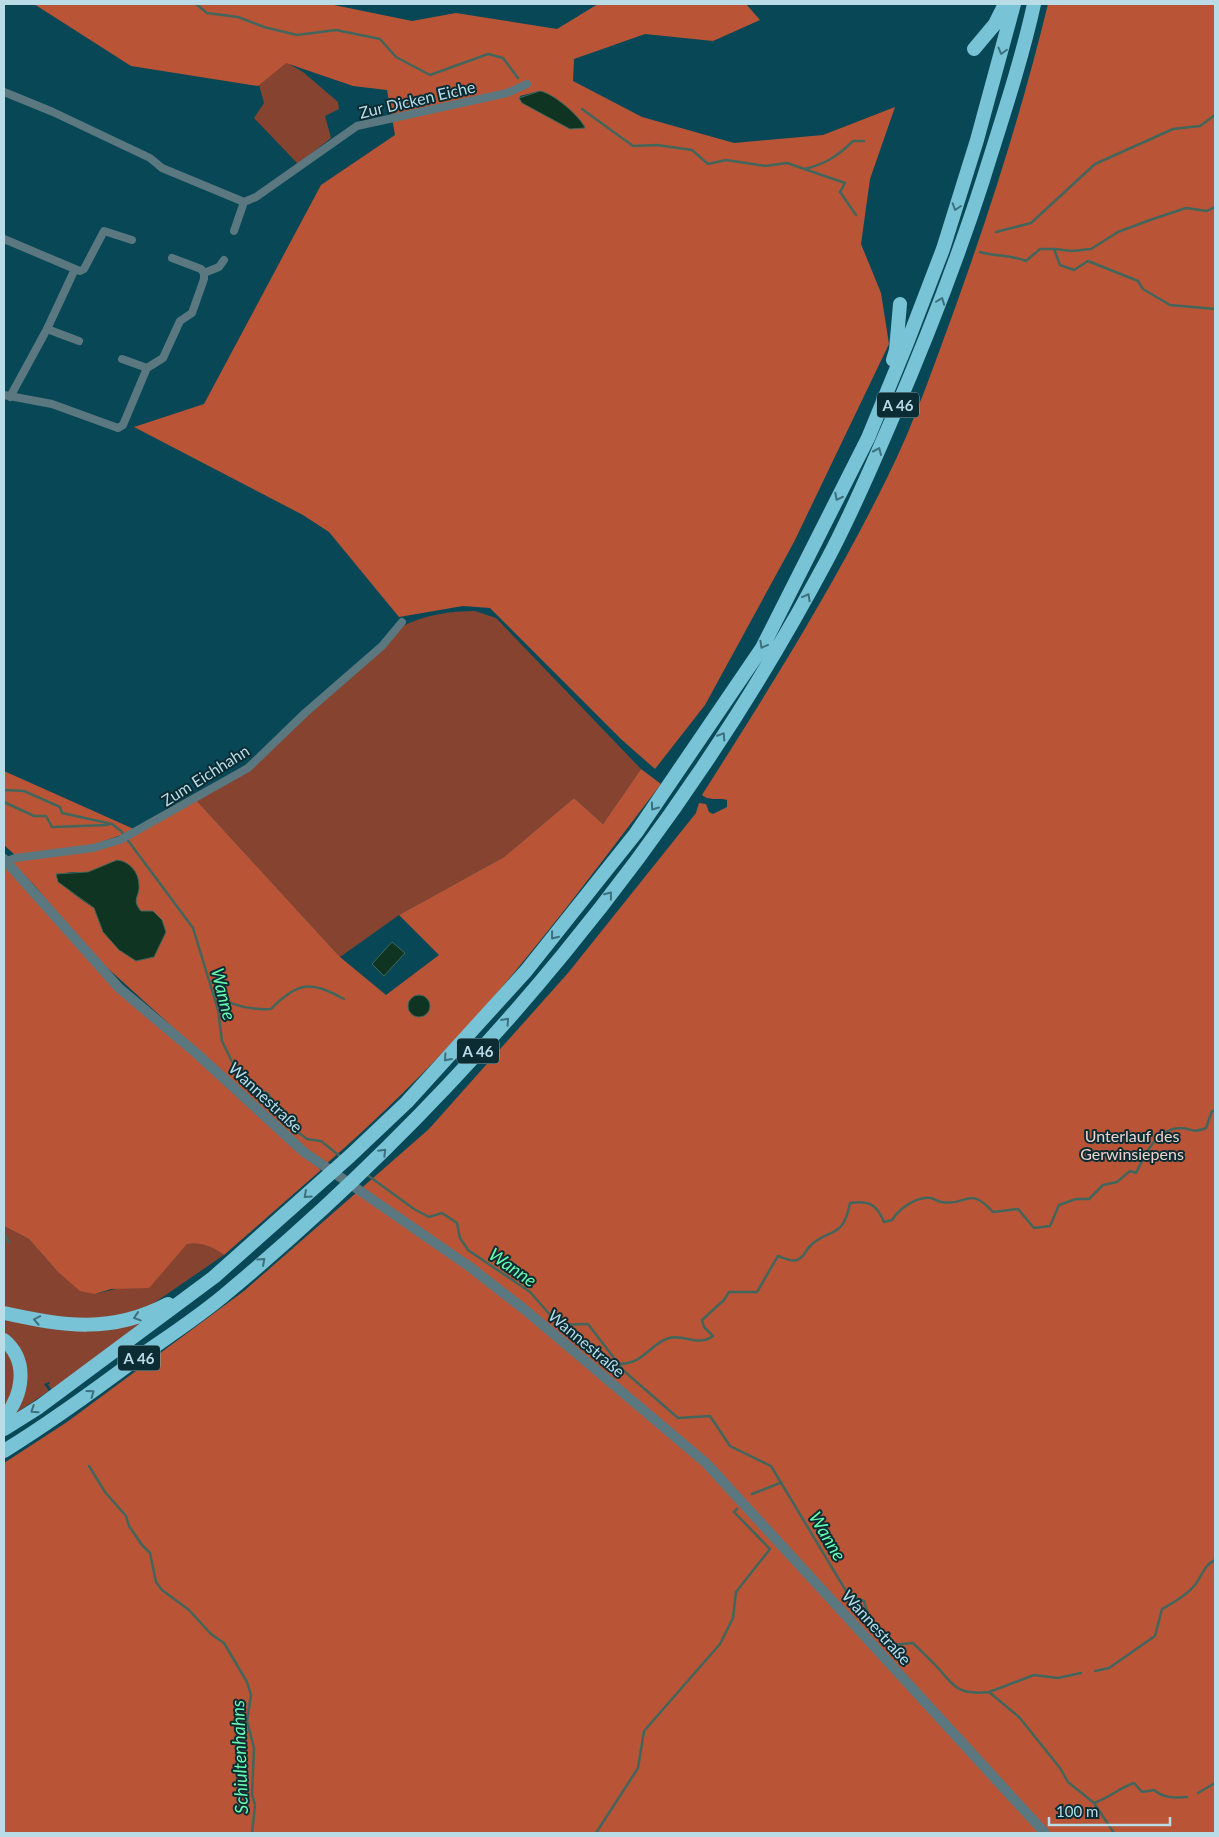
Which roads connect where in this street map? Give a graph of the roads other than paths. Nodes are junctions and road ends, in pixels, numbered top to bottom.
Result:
1 (1004, 4) edge
2 (1014, 4) edge
3 (1034, 4) edge
4 (974, 49) dead end
5 (527, 84) dead end
6 (4, 92) edge
7 (244, 202) junction
8 (234, 230) dead end
9 (4, 239) edge
10 (132, 240) dead end
11 (172, 258) dead end
12 (224, 260) dead end
13 (75, 269) junction
14 (204, 273) junction
15 (900, 304) dead end
16 (47, 329) junction
17 (78, 341) dead end
18 (122, 359) dead end
19 (147, 368) junction
20 (7, 396) edge
21 (868, 438) junction
22 (402, 622) dead end
23 (5, 860) edge
24 (213, 1278) junction
25 (4, 1313) edge
26 (4, 1340) edge
27 (4, 1418) edge
28 (4, 1429) edge
29 (4, 1451) edge
30 (1045, 1833) edge

1 - 4 highway
2 -> 21 highway, A 46
29 -> 3 highway, A 46
5 - 7 street, Zur Dicken Eiche
6 - 7 street
7 - 8 street
9 - 13 street
10 - 13 street
11 - 14 street
12 - 14 street
13 - 16 street
14 - 19 street
15 - 21 highway
16 - 17 street
16 - 20 street
18 - 19 street
19 - 20 street
21 -> 24 highway, A 46
22 - 23 street, Zum Eichhahn
23 - 30 street, Wannestraße
24 -> 25 highway
24 -> 28 highway, A 46
26 - 27 highway

